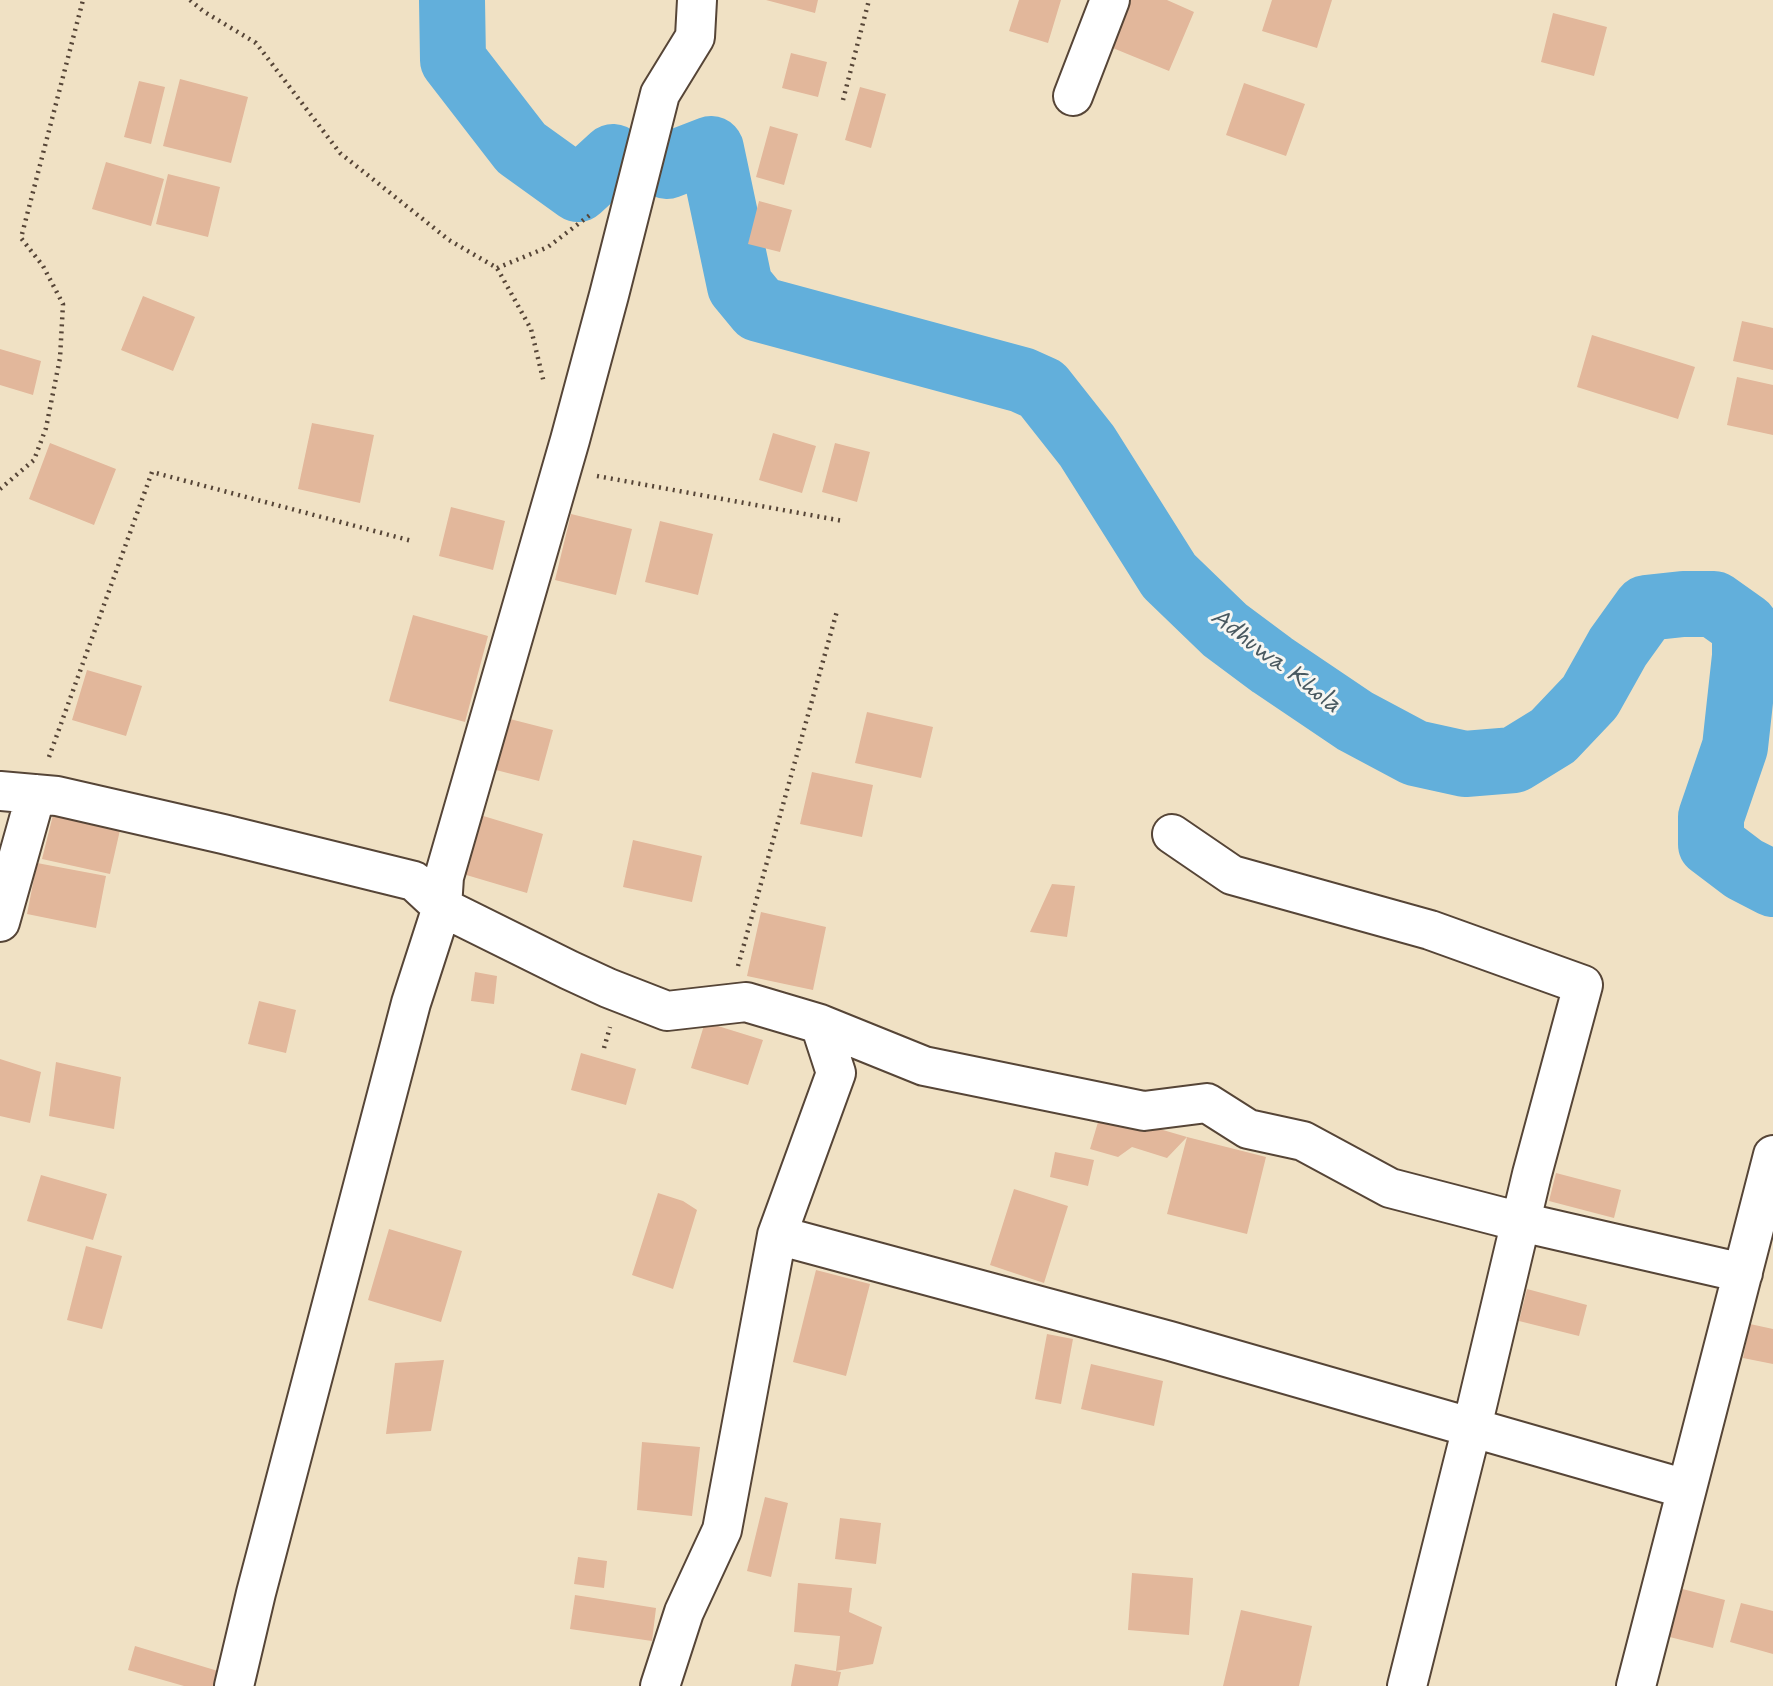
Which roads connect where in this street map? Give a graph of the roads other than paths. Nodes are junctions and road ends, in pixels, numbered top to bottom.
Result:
1 (697, 0) edge
2 (1110, 0) edge
3 (1073, 96) dead end
4 (18, 792) edge
5 (1172, 834) dead end
6 (442, 907) junction
7 (0, 922) edge
8 (820, 1024) junction
9 (1773, 1155) edge
10 (1521, 1222) junction
11 (776, 1235) junction
12 (1743, 1273) junction
13 (1472, 1427) junction
14 (1686, 1489) junction
15 (234, 1686) edge
16 (660, 1686) edge
17 (1407, 1686) edge
18 (1636, 1686) edge

1 - 6 street
2 - 3 street
4 - 6 street
4 - 7 street
5 - 10 street
6 - 8 street
6 - 15 street
8 - 10 street
8 - 11 street
9 - 12 street
10 - 12 street
10 - 13 street
11 - 13 street
11 - 16 street
12 - 14 street
13 - 14 street
13 - 17 street
14 - 18 street

